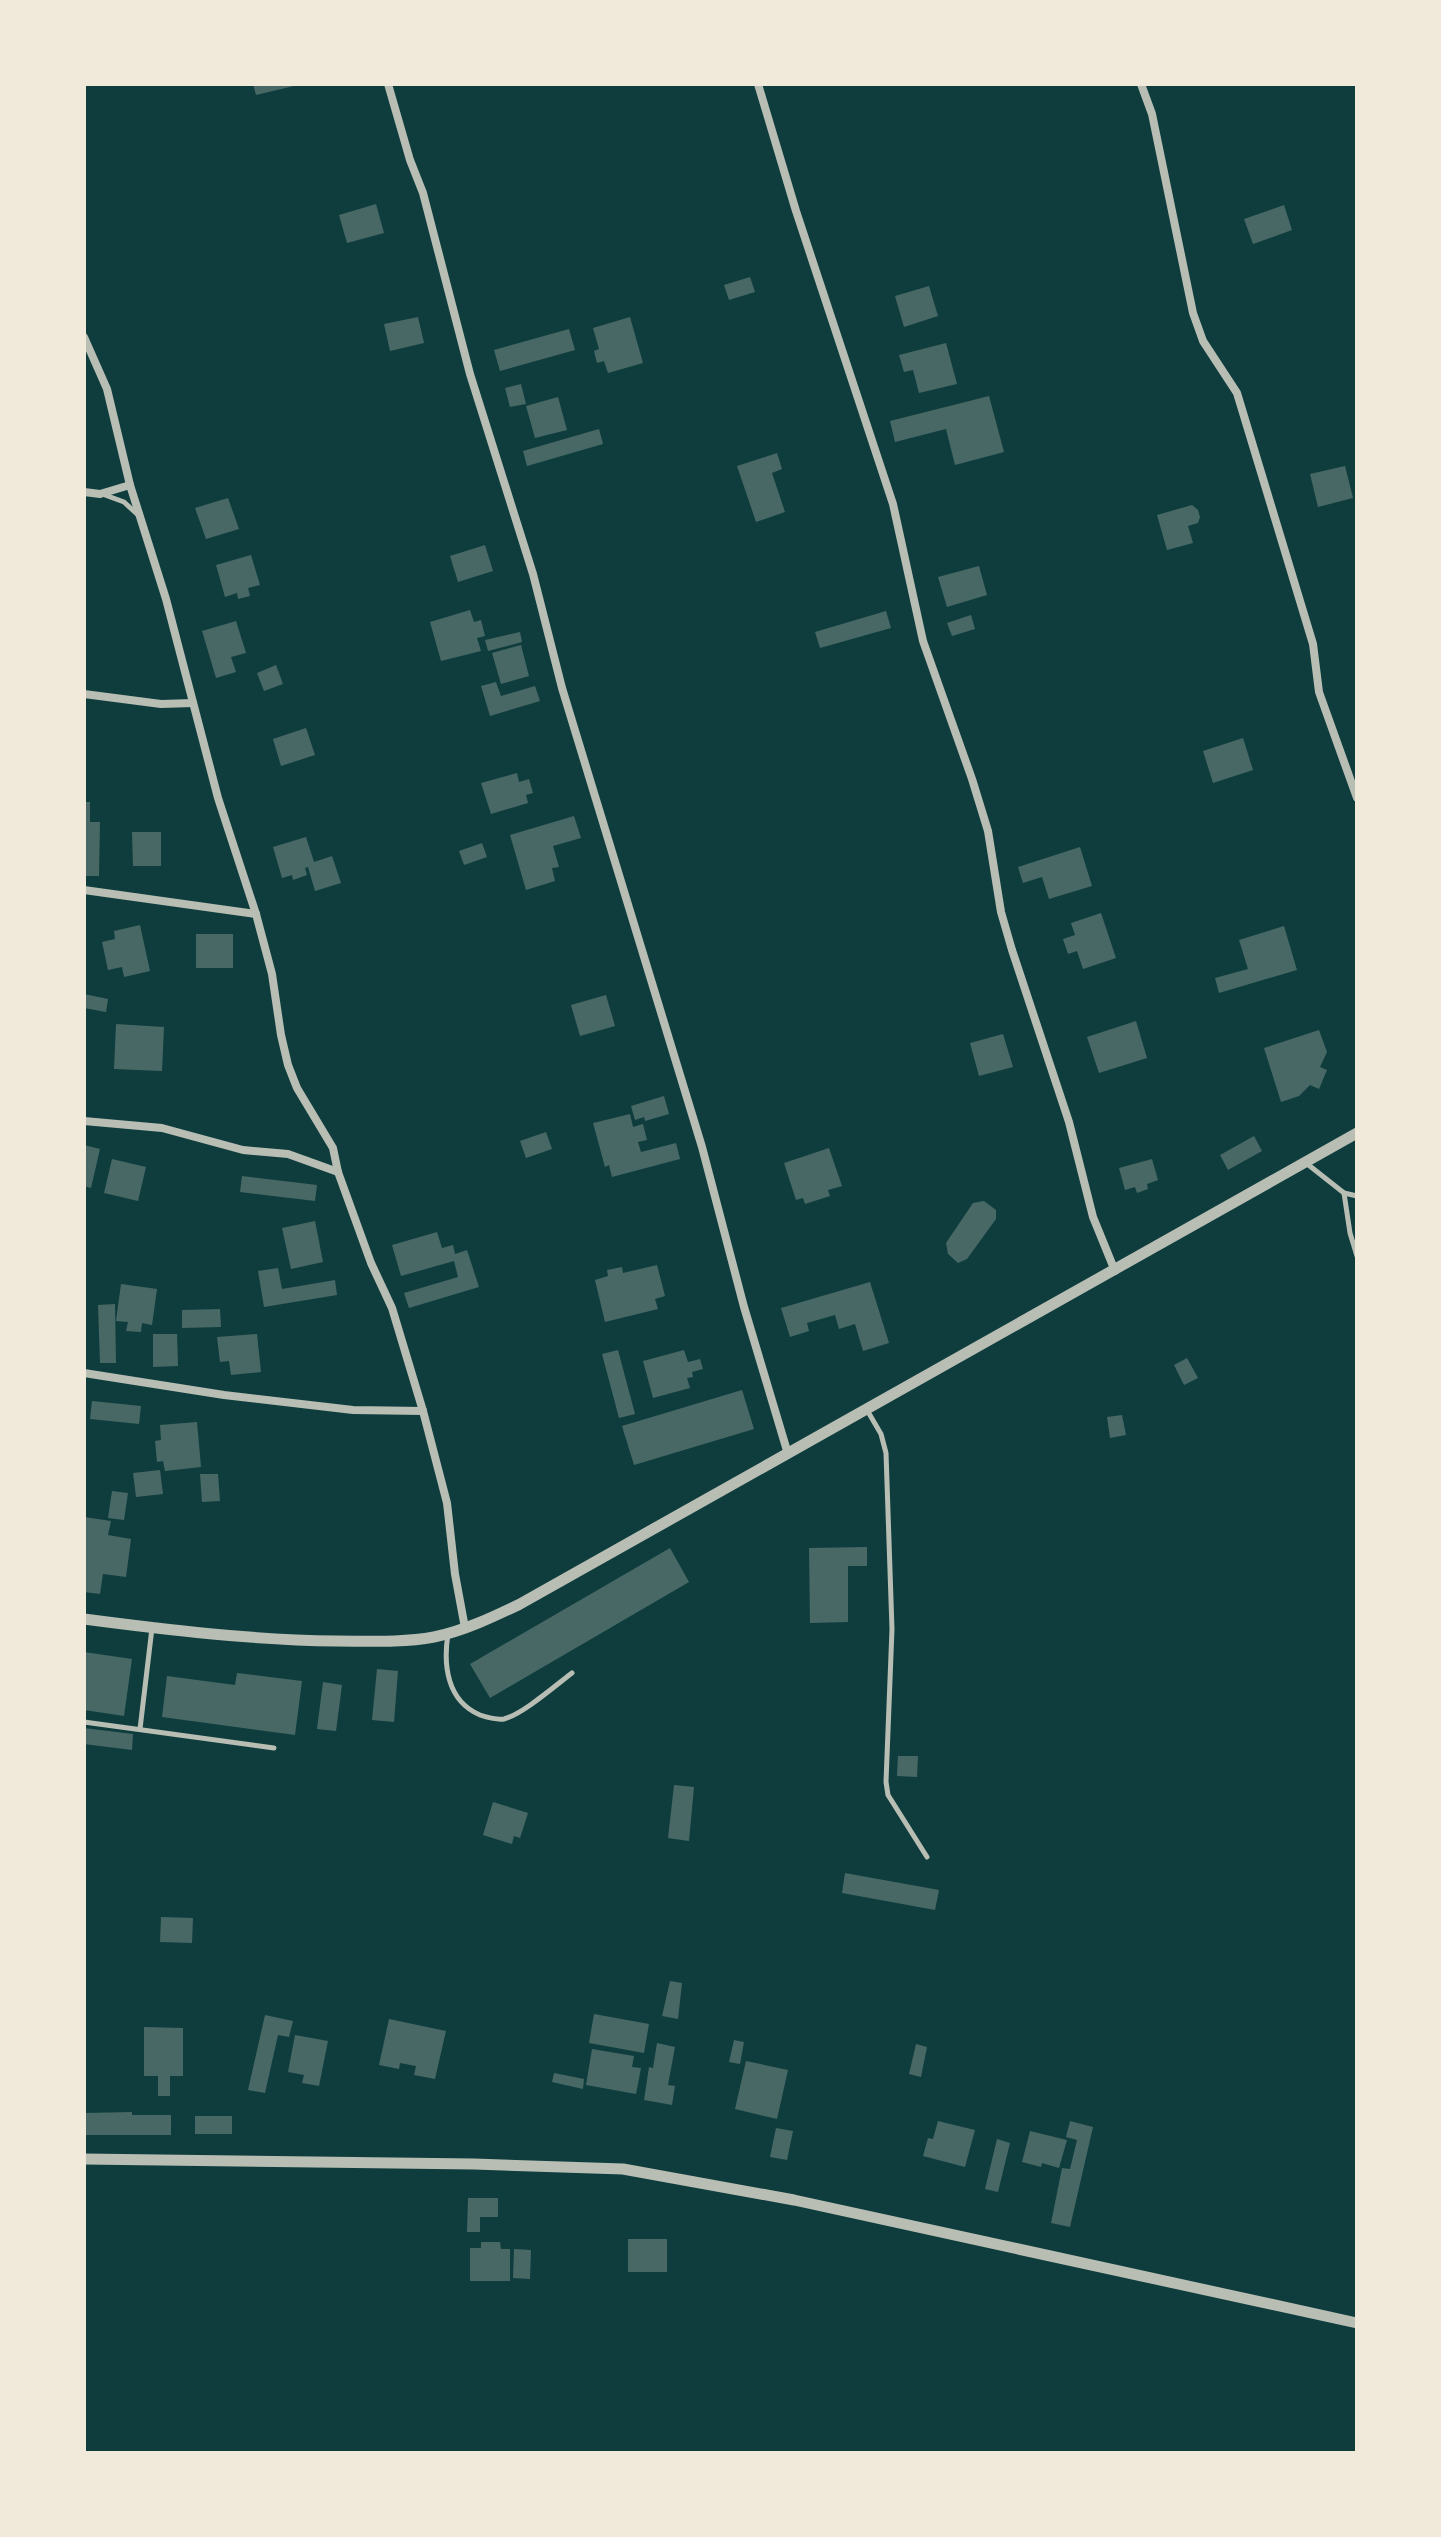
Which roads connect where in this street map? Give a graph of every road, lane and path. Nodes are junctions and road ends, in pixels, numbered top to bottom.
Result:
1 (388, 84) edge
2 (758, 84) edge
3 (1141, 84) edge
4 (84, 337) edge
5 (130, 485) junction
6 (84, 492) edge
7 (100, 494) junction
8 (141, 521) junction
9 (84, 694) edge
10 (193, 703) junction
11 (1357, 798) edge
12 (84, 890) edge
13 (256, 914) junction
14 (84, 1121) edge
15 (1357, 1133) edge
16 (1305, 1163) junction
17 (338, 1172) junction
18 (1344, 1193) junction
19 (1357, 1196) edge
20 (1357, 1256) edge
21 (1115, 1271) junction
22 (84, 1373) edge
23 (867, 1409) junction
24 (423, 1411) junction
25 (788, 1454) junction
26 (84, 1619) edge
27 (152, 1627) junction
28 (465, 1628) junction
29 (448, 1633) junction
30 (572, 1673) dead end
31 (84, 1722) edge
32 (140, 1729) junction
33 (274, 1748) dead end
34 (927, 1857) dead end
35 (84, 2159) edge
36 (1357, 2323) edge

1 - 25 street
2 - 21 street
3 - 11 street
4 - 5 street
5 - 7 street
5 - 8 street
6 - 7 street
7 - 8 lane
8 - 10 street
9 - 10 street
10 - 13 street
12 - 13 street
13 - 17 street
14 - 17 street
15 - 16 street
16 - 18 lane
16 - 21 street
17 - 24 street
18 - 19 lane
18 - 20 lane
21 - 23 street
22 - 24 street
23 - 25 street
23 - 34 lane
24 - 28 street
25 - 28 street
26 - 27 street
27 - 29 street
27 - 32 lane
28 - 29 street
29 - 30 lane
31 - 32 lane
32 - 33 lane
35 - 36 street

